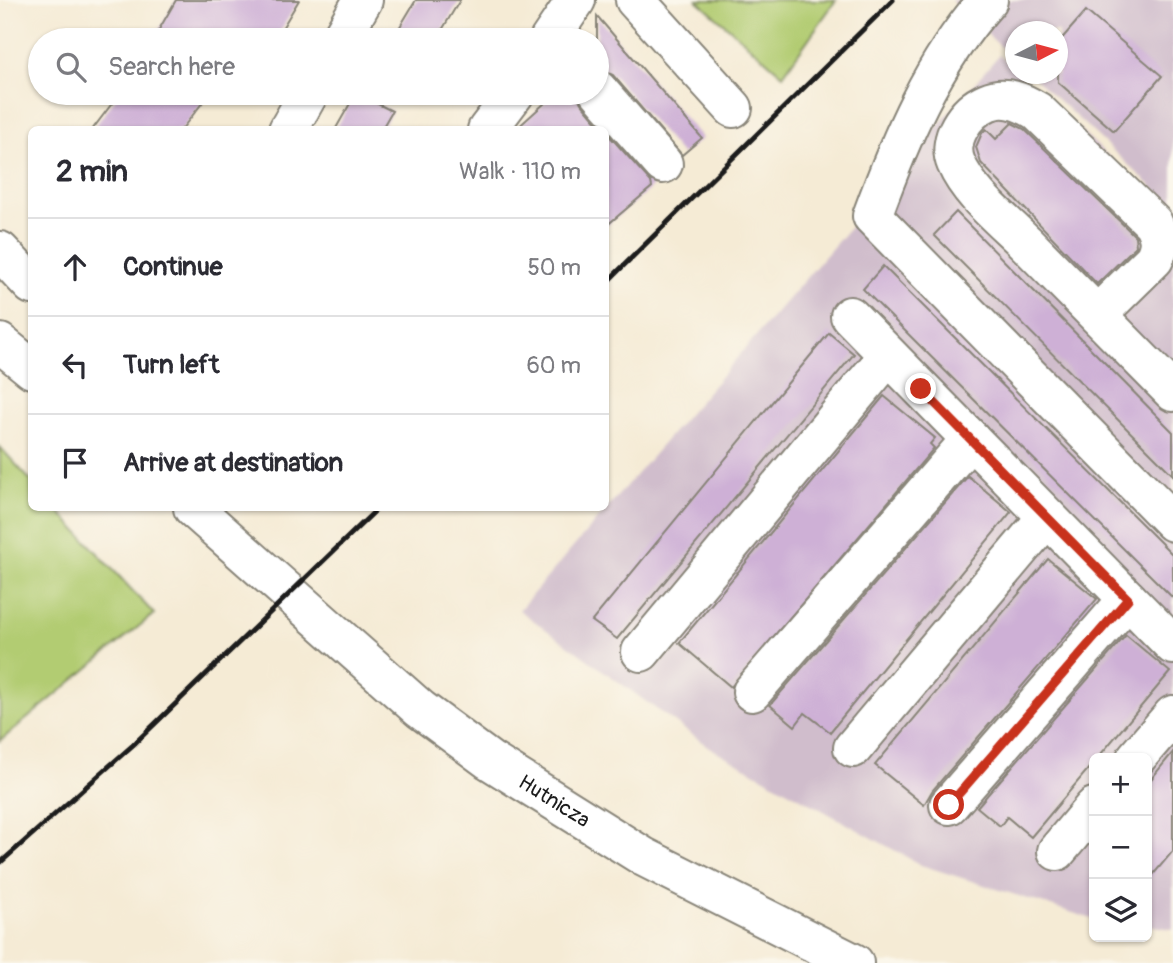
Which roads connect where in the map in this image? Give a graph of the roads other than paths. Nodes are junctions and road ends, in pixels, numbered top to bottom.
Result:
1 (363, 0) edge
2 (576, 0) edge
3 (635, 0) edge
4 (988, 0) edge
5 (347, 28) edge
6 (558, 28) edge
7 (609, 102) edge
8 (302, 105) edge
9 (507, 105) edge
10 (733, 108) dead end
11 (290, 126) edge
12 (493, 126) edge
13 (663, 163) dead end
14 (0, 251) edge
15 (28, 281) edge
16 (850, 316) dead end
17 (1097, 316) junction
18 (0, 343) edge
19 (888, 356) junction
20 (28, 366) edge
21 (1173, 393) edge
22 (971, 439) junction
23 (197, 511) edge
24 (223, 511) edge
25 (1047, 517) junction
26 (1173, 522) edge
27 (289, 590) junction
28 (1128, 599) junction
29 (1173, 645) edge
30 (641, 652) dead end
31 (752, 692) dead end
32 (1173, 715) edge
33 (853, 748) dead end
34 (1140, 753) edge
35 (949, 805) dead end
36 (1089, 813) edge
37 (1057, 851) dead end
38 (855, 962) edge

1 - 5 main road
2 - 6 main road
3 - 10 main road
4 - 26 main road
7 - 13 main road
8 - 11 main road
9 - 12 main road
14 - 15 main road
16 - 19 main road
17 - 17 main road
17 - 21 main road
18 - 20 main road
19 - 22 main road
19 - 30 main road
22 - 25 main road
22 - 31 main road
23 - 27 main road, Hutnicza
24 - 27 main road, Hutnicza
25 - 28 main road
25 - 33 main road
27 - 38 main road, Hutnicza
28 - 29 main road
28 - 35 main road
32 - 34 main road
36 - 37 main road

